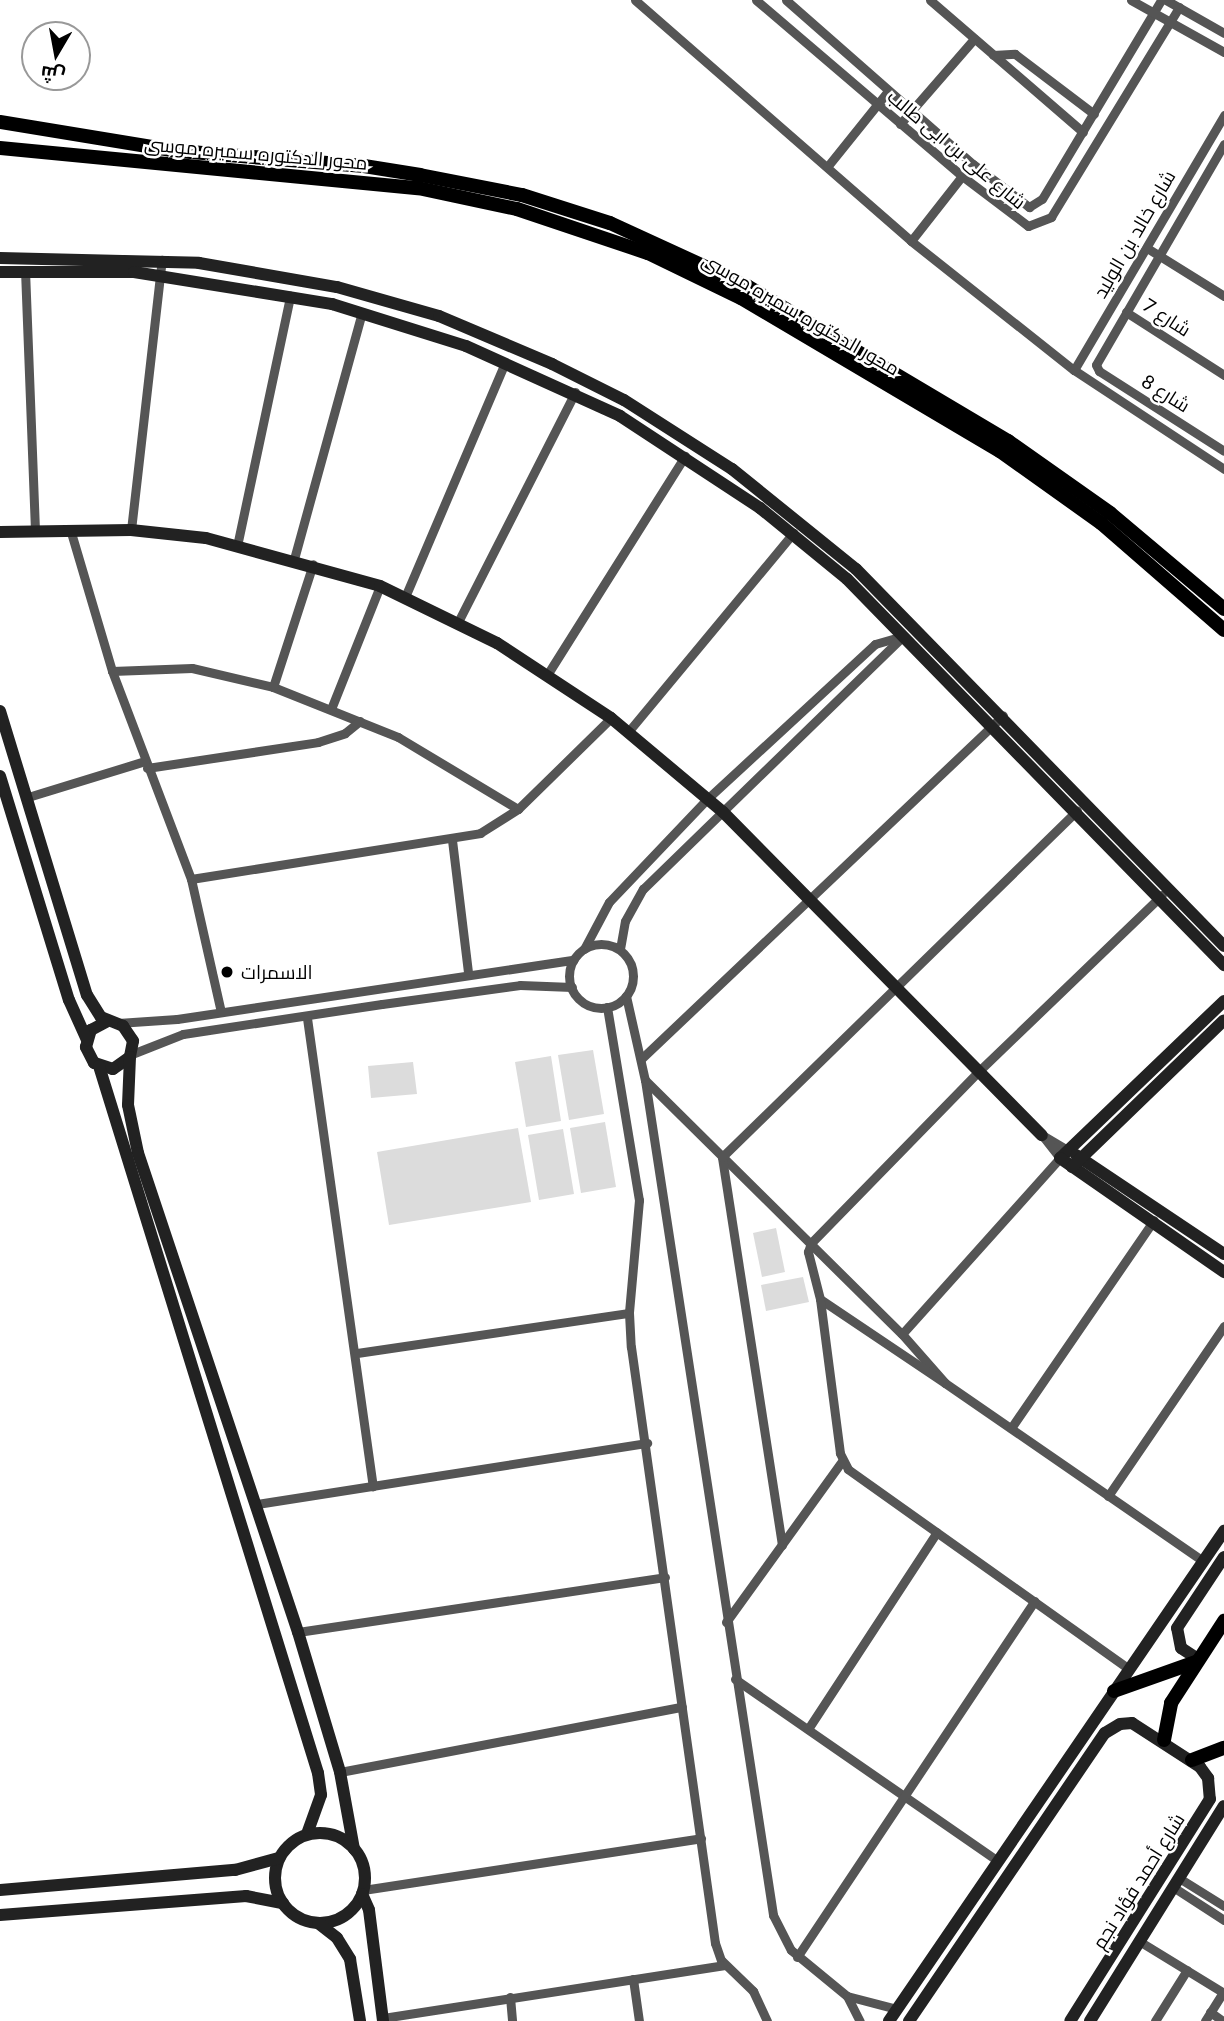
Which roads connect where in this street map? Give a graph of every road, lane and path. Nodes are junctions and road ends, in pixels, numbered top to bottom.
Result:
1 (635, 0) edge
2 (755, 0) edge
3 (786, 0) edge
4 (930, 0) edge
5 (1130, 0) edge
6 (1164, 0) edge
7 (1179, 7) junction
8 (1154, 11) junction
9 (1170, 21) junction
10 (1224, 33) edge
11 (974, 39) junction
12 (1224, 52) edge
13 (993, 55) junction
14 (888, 91) junction
15 (1102, 100) junction
16 (876, 105) junction
17 (1116, 109) junction
18 (911, 111) junction
19 (1094, 114) junction
20 (1224, 115) edge
21 (0, 122) edge
22 (900, 124) junction
23 (1083, 132) junction
24 (1224, 144) edge
25 (0, 148) edge
26 (827, 167) junction
27 (962, 176) junction
28 (911, 241) junction
29 (1147, 248) junction
30 (1159, 255) junction
31 (0, 258) edge
32 (162, 260) junction
33 (25, 270) junction
34 (0, 272) edge
35 (160, 276) junction
36 (290, 296) junction
37 (1224, 296) edge
38 (362, 312) junction
39 (1126, 312) junction
40 (439, 316) junction
41 (433, 333) junction
42 (1097, 360) joint
43 (505, 362) junction
44 (1074, 370) junction
45 (1224, 375) edge
46 (575, 393) junction
47 (1224, 451) edge
48 (685, 456) junction
49 (1224, 469) edge
50 (35, 528) junction
51 (70, 529) junction
52 (131, 530) junction
53 (0, 532) edge
54 (793, 533) junction
55 (237, 545) junction
56 (294, 559) junction
57 (313, 564) junction
58 (856, 569) junction
59 (847, 579) junction
60 (380, 586) junction
61 (405, 597) junction
62 (1224, 610) edge
63 (458, 622) junction
64 (914, 624) junction
65 (1224, 630) edge
66 (903, 636) junction
67 (112, 671) junction
68 (547, 675) junction
69 (273, 687) junction
70 (331, 709) junction
71 (0, 711) edge
72 (1003, 715) junction
73 (611, 718) junction
74 (360, 720) junction
75 (992, 726) junction
76 (628, 732) junction
77 (146, 764) junction
78 (0, 776) edge
79 (28, 797) junction
80 (706, 800) junction
81 (1086, 802) junction
82 (518, 809) junction
83 (723, 812) junction
84 (1074, 812) junction
85 (453, 841) junction
86 (191, 879) junction
87 (1171, 887) junction
88 (1160, 897) junction
89 (811, 898) junction
90 (1224, 946) edge
91 (584, 949) junction
92 (620, 950) junction
93 (574, 960) junction
94 (1224, 965) edge
95 (468, 973) junction
96 (896, 984) junction
97 (572, 987) junction
98 (626, 996) junction
99 (1224, 1001) edge
100 (607, 1007) junction
101 (221, 1012) junction
102 (307, 1018) junction
103 (1224, 1020) edge
104 (112, 1022) junction
105 (87, 1040) junction
106 (131, 1055) junction
107 (640, 1059) junction
108 (99, 1066) junction
109 (981, 1069) junction
110 (645, 1080) junction
111 (1042, 1135) joint
112 (1064, 1154) junction
113 (722, 1157) junction
114 (1077, 1163) junction
115 (1156, 1218) junction
116 (809, 1245) junction
117 (1224, 1254) edge
118 (1224, 1272) edge
119 (820, 1299) junction
120 (629, 1313) junction
121 (1224, 1326) edge
122 (902, 1334) junction
123 (357, 1353) junction
124 (212, 1366) junction
125 (193, 1373) junction
126 (945, 1383) junction
127 (1011, 1428) junction
128 (647, 1443) junction
129 (842, 1461) junction
130 (373, 1486) junction
131 (1108, 1496) junction
132 (257, 1504) junction
133 (1224, 1531) edge
134 (937, 1532) junction
135 (782, 1545) junction
136 (1224, 1557) edge
137 (1203, 1561) junction
138 (665, 1577) junction
139 (1034, 1601) junction
140 (1224, 1621) edge
141 (726, 1622) junction
142 (298, 1632) junction
143 (1197, 1660) junction
144 (1129, 1669) junction
145 (735, 1679) junction
146 (1114, 1691) junction
147 (682, 1707) junction
148 (808, 1729) junction
149 (1164, 1740) junction
150 (1224, 1748) edge
151 (1192, 1760) junction
152 (340, 1772) junction
153 (905, 1797) junction
154 (1224, 1806) edge
155 (307, 1834) junction
156 (701, 1838) junction
157 (355, 1849) junction
158 (279, 1858) junction
159 (998, 1861) junction
160 (1176, 1883) junction
161 (0, 1890) edge
162 (363, 1892) junction
163 (283, 1903) junction
164 (1224, 1906) edge
165 (0, 1915) edge
166 (1224, 1920) edge
167 (318, 1923) junction
168 (1139, 1941) junction
169 (797, 1957) junction
170 (725, 1965) junction
171 (1187, 1970) junction
172 (634, 1979) junction
173 (1223, 1992) edge
174 (847, 1996) junction
175 (510, 1997) junction
176 (897, 2009) junction
177 (1207, 2017) edge
178 (383, 2020) edge
179 (360, 2021) edge
180 (512, 2021) edge
181 (639, 2021) edge
182 (767, 2021) edge
183 (860, 2021) edge
184 (889, 2021) edge
185 (909, 2021) edge
186 (1070, 2021) edge
187 (1090, 2021) edge
188 (1155, 2021) edge
189 (1223, 2021) edge

1 - 26 street
2 - 16 street, شارع على بن ابى طالب
3 - 14 street, شارع على بن ابى طالب
4 - 11 street
5 - 8 street
6 - 7 street
6 - 8 street, شارع على بن ابى طالب
7 - 9 street, شارع على بن ابى طالب
7 - 10 street
8 - 9 street
8 - 15 street, شارع على بن ابى طالب
9 - 12 street
9 - 17 street, شارع على بن ابى طالب
11 - 13 street
11 - 18 street
13 - 19 street
13 - 23 street
14 - 16 street
14 - 18 street, شارع على بن ابى طالب
15 - 17 street
15 - 19 street, شارع على بن ابى طالب
16 - 22 street, شارع على بن ابى طالب
16 - 26 street
17 - 27 street, شارع على بن ابى طالب
18 - 22 street
18 - 23 street, شارع على بن ابى طالب
19 - 23 street, شارع على بن ابى طالب
20 - 29 street, شارع خالد بن الوليد
21 - 62 main road, محور الدكتوره سميره موسى
22 - 27 street, شارع على بن ابى طالب
24 - 30 street, شارع خالد بن الوليد
25 - 65 main road, محور الدكتوره سميره موسى
26 - 28 street
27 - 28 street
28 - 44 street
29 - 30 street
29 - 44 street, شارع خالد بن الوليد
30 - 37 street
30 - 39 street, شارع خالد بن الوليد
31 - 32 street
32 - 35 street
32 - 40 street
33 - 34 street
33 - 35 street
33 - 50 street
35 - 36 street
35 - 52 street
36 - 38 street
36 - 55 street
38 - 41 street
38 - 56 street
39 - 42 street, شارع خالد بن الوليد
39 - 45 street, شارع 7
40 - 41 street
40 - 58 street
41 - 43 street
42 - 47 street, شارع 8
43 - 46 street
43 - 61 street
44 - 49 street
46 - 48 street
46 - 63 street
48 - 54 street
48 - 68 street
50 - 51 street
50 - 53 street
51 - 52 street
51 - 67 street
52 - 55 street
54 - 59 street
54 - 76 street
55 - 56 street
56 - 57 street
57 - 60 street
57 - 69 street
58 - 59 street
58 - 64 street
59 - 66 street
60 - 61 street
60 - 70 street
61 - 63 street
63 - 68 street
64 - 66 street
64 - 72 street
66 - 75 street
66 - 80 street
66 - 83 street
67 - 69 street
67 - 77 street
68 - 73 street
69 - 70 street
70 - 74 street
71 - 79 street
72 - 75 street
72 - 81 street
73 - 76 street
73 - 82 street
74 - 77 street
74 - 82 street
75 - 84 street
75 - 89 street
76 - 80 street
77 - 79 street
77 - 86 street
78 - 105 street
79 - 104 street
80 - 83 street
80 - 91 street
81 - 84 street
81 - 87 street
82 - 85 street
83 - 89 street
83 - 92 street
84 - 88 street
84 - 96 street
85 - 86 street
85 - 95 street
86 - 101 street
87 - 88 street
87 - 90 street
88 - 94 street
88 - 109 street
89 - 96 street
89 - 107 street
91 - 92 street
91 - 93 street
92 - 98 street
93 - 95 street
93 - 97 street
95 - 101 street
96 - 109 street
96 - 113 street
97 - 100 street
97 - 102 street
98 - 100 street
98 - 107 street
99 - 112 street
100 - 120 street
101 - 104 street
102 - 106 street
102 - 123 street
103 - 114 street
104 - 105 street
104 - 106 street
105 - 108 street
106 - 108 street
106 - 124 street
107 - 110 street
108 - 125 street
109 - 111 street
109 - 116 street
110 - 113 street
110 - 141 street
111 - 112 street
112 - 114 street
112 - 122 street
113 - 116 street
113 - 135 street
114 - 115 street
115 - 117 street
115 - 118 street
115 - 127 street
116 - 119 street
116 - 122 street
119 - 126 street
119 - 129 street
120 - 123 street
120 - 128 street
121 - 131 street
122 - 126 street
123 - 130 street
124 - 125 street
124 - 132 street
125 - 155 street
126 - 127 street
127 - 131 street
128 - 130 street
128 - 138 street
129 - 134 street
129 - 135 street
130 - 132 street
131 - 137 street
132 - 142 street
133 - 137 street
134 - 139 street
134 - 148 street
135 - 141 street
136 - 143 street
137 - 144 street
138 - 142 street
138 - 147 street
139 - 144 street
139 - 153 street
140 - 143 main road
141 - 145 street
142 - 152 street
143 - 146 main road
143 - 149 main road
144 - 146 street
145 - 148 street
145 - 169 street
146 - 159 street
147 - 152 street
147 - 156 street
148 - 153 street
149 - 151 street
149 - 185 street
150 - 151 main road
151 - 186 street, شارع أحمد فؤاد نجم
152 - 157 street
153 - 159 street
153 - 169 street
154 - 160 street, شارع أحمد فؤاد نجم
155 - 157 street
155 - 158 street
156 - 162 street
156 - 170 street
157 - 162 street
158 - 161 street
158 - 163 street
159 - 176 street
160 - 164 street
160 - 166 street
160 - 168 street, شارع أحمد فؤاد نجم
162 - 167 street
162 - 178 street
163 - 165 street
163 - 167 street
167 - 179 street
168 - 171 street
168 - 187 street, شارع أحمد فؤاد نجم
169 - 174 street
170 - 172 street
170 - 182 street
171 - 173 street
171 - 188 street
172 - 175 street
172 - 181 street
173 - 177 street
174 - 176 street
174 - 183 street
175 - 178 street
175 - 180 street
176 - 184 street
177 - 189 street

